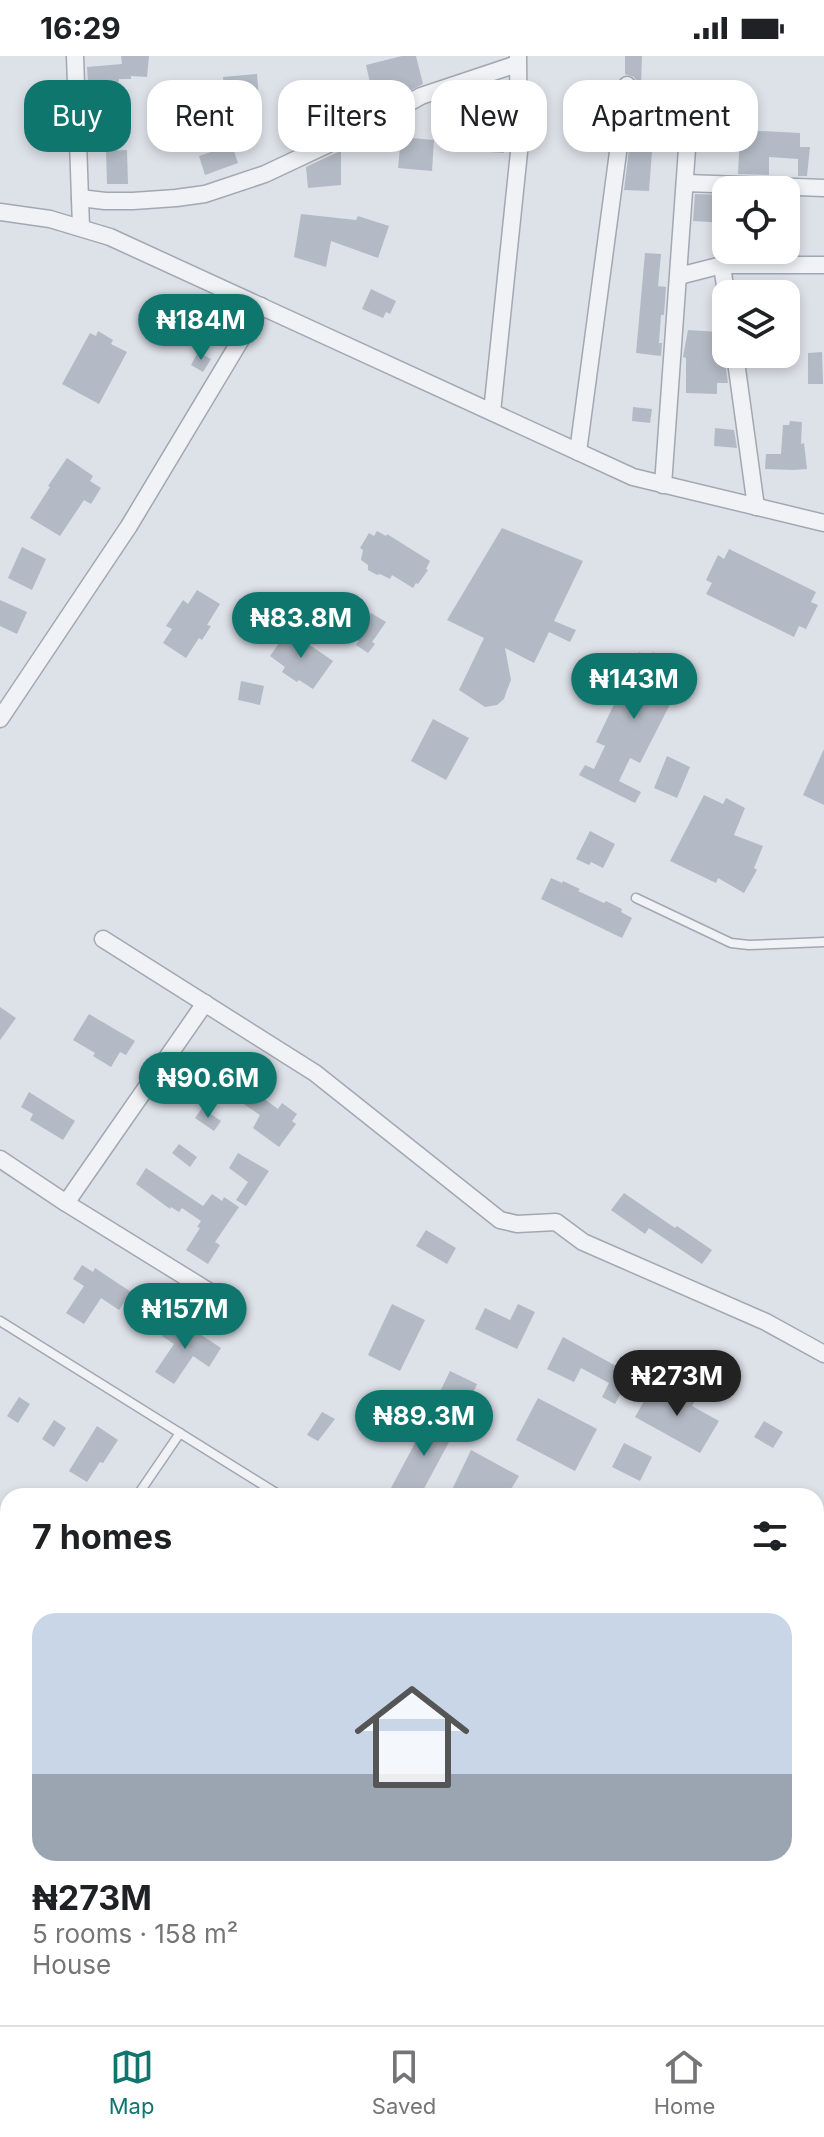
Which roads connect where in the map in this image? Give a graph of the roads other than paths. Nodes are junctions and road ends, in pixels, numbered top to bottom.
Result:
1 (75, 56) edge
2 (518, 60) edge
3 (618, 152) edge
4 (687, 152) edge
5 (685, 183) junction
6 (824, 188) edge
7 (80, 198) junction
8 (0, 212) edge
9 (81, 227) junction
10 (722, 265) junction
11 (824, 265) edge
12 (679, 276) junction
13 (724, 280) edge
14 (261, 306) junction
15 (737, 368) edge
16 (492, 412) junction
17 (578, 452) junction
18 (663, 485) junction
19 (756, 507) junction
20 (824, 523) edge
21 (0, 719) edge
22 (636, 898) dead end
23 (103, 939) dead end
24 (824, 942) edge
25 (205, 1003) junction
26 (0, 1159) edge
27 (66, 1203) junction
28 (210, 1292) dead end
29 (0, 1321) edge
30 (824, 1354) edge
31 (180, 1433) junction
32 (142, 1488) edge
33 (268, 1488) edge

1 - 7 street
2 - 7 street
2 - 16 street
3 - 17 street
4 - 5 street
5 - 6 street
5 - 12 street
7 - 9 street
8 - 9 street
9 - 14 street
10 - 11 street
10 - 12 street
10 - 13 street
12 - 18 street
14 - 16 street
14 - 21 street
15 - 19 street
16 - 17 street
17 - 18 street
18 - 19 street
19 - 20 street
22 - 24 lane
23 - 25 street
25 - 27 street
25 - 30 street
26 - 27 street
27 - 28 street
29 - 31 lane
31 - 32 lane
31 - 33 lane

